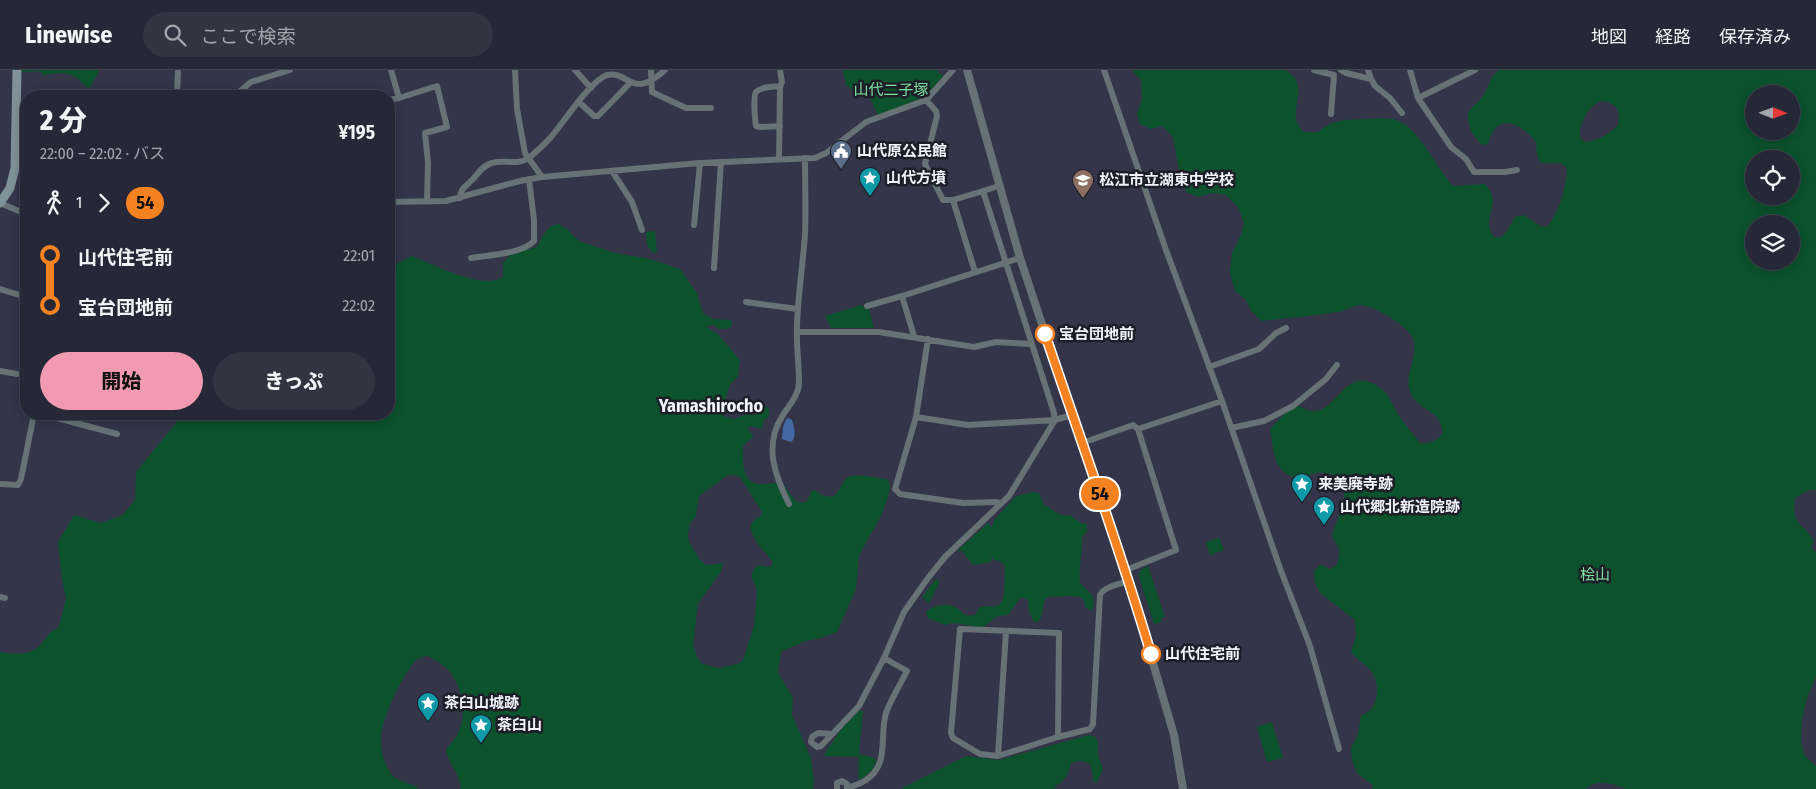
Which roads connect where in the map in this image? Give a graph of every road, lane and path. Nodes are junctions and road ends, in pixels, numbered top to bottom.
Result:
1 (17, 70) edge
2 (178, 70) edge
3 (290, 70) edge
4 (391, 70) edge
5 (516, 70) edge
6 (575, 70) edge
7 (651, 70) edge
8 (665, 70) edge
9 (780, 70) edge
10 (953, 70) edge
11 (967, 70) edge
12 (1104, 70) edge
13 (1314, 70) edge
14 (1341, 70) edge
15 (1368, 70) edge
16 (1410, 70) edge
17 (1475, 70) edge
18 (1371, 79) junction
19 (653, 81) junction
20 (631, 82) junction
21 (780, 87) junction
22 (591, 88) junction
23 (177, 90) edge
24 (241, 90) edge
25 (399, 98) junction
26 (1418, 98) junction
27 (395, 99) edge
28 (926, 100) junction
29 (579, 102) junction
30 (711, 108) dead end
31 (1402, 112) dead end
32 (1331, 114) dead end
33 (780, 126) junction
34 (20, 132) edge
35 (16, 134) junction
36 (528, 158) junction
37 (805, 158) junction
38 (779, 159) junction
39 (721, 162) junction
40 (700, 163) junction
41 (1517, 170) dead end
42 (612, 171) junction
43 (542, 177) junction
44 (529, 179) junction
45 (999, 186) junction
46 (983, 190) junction
47 (460, 198) junction
48 (953, 200) junction
49 (395, 202) edge
50 (427, 202) junction
51 (0, 203) edge
52 (20, 211) edge
53 (694, 225) dead end
54 (642, 230) dead end
55 (471, 258) dead end
56 (1020, 258) junction
57 (1006, 262) junction
58 (714, 268) dead end
59 (975, 272) junction
60 (0, 289) edge
61 (20, 296) edge
62 (902, 296) junction
63 (746, 302) dead end
64 (867, 306) dead end
65 (798, 309) junction
66 (1286, 328) dead end
67 (797, 332) junction
68 (914, 336) junction
69 (928, 339) junction
70 (1031, 344) junction
71 (1336, 365) dead end
72 (1209, 368) junction
73 (0, 371) edge
74 (17, 374) dead end
75 (1222, 401) junction
76 (1072, 415) junction
77 (916, 417) junction
78 (33, 420) edge
79 (64, 420) edge
80 (1055, 420) junction
81 (1231, 428) junction
82 (1138, 429) junction
83 (117, 434) dead end
84 (1082, 443) junction
85 (0, 484) edge
86 (789, 504) dead end
87 (1001, 504) junction
88 (1126, 570) junction
89 (1129, 581) junction
90 (1006, 631) junction
91 (884, 658) junction
92 (832, 734) dead end
93 (1058, 738) junction
94 (1339, 749) dead end
95 (998, 756) junction
96 (847, 788) edge
97 (836, 789) edge
98 (1183, 789) edge

1 - 35 main road
2 - 23 street
3 - 24 street
4 - 25 street
5 - 36 street
6 - 22 street
7 - 19 street
8 - 19 street
9 - 21 street
10 - 28 street
11 - 45 street
12 - 72 street
13 - 32 street
14 - 18 street
15 - 18 street
16 - 26 street
17 - 26 street
18 - 31 street
19 - 20 street
19 - 30 street
20 - 22 street
20 - 29 street
21 - 33 street
21 - 33 street
22 - 29 street
25 - 27 street
25 - 50 street
26 - 41 street
28 - 37 street
28 - 48 street
29 - 36 street
33 - 38 street
34 - 35 street
35 - 51 main road
36 - 43 street
36 - 47 street
37 - 38 street
37 - 65 street
38 - 39 street
39 - 40 street
39 - 58 street
40 - 42 street
40 - 53 street
42 - 43 street
42 - 54 street
43 - 44 street
44 - 47 street
44 - 55 street
45 - 46 street
45 - 56 street
46 - 48 street
46 - 57 street
47 - 50 street
48 - 59 street
49 - 50 street
51 - 52 street
56 - 57 street
56 - 76 street
57 - 59 street
57 - 70 street
59 - 62 street
60 - 61 street
62 - 64 street
62 - 68 street
63 - 65 street
65 - 67 street
66 - 72 street
67 - 68 street
67 - 86 street
68 - 69 street
69 - 70 street
69 - 77 street
70 - 80 street
71 - 81 street
72 - 75 street
73 - 74 street
75 - 81 street
75 - 82 street
76 - 80 street
76 - 84 street
77 - 80 street
77 - 87 street
78 - 85 street
79 - 83 street
80 - 87 street
81 - 94 street
82 - 84 street
82 - 88 street
84 - 88 street
87 - 91 street
88 - 89 street
89 - 93 street
89 - 98 street
90 - 93 street
90 - 95 street
90 - 95 street
91 - 92 street
91 - 96 street
93 - 95 street
96 - 97 street

